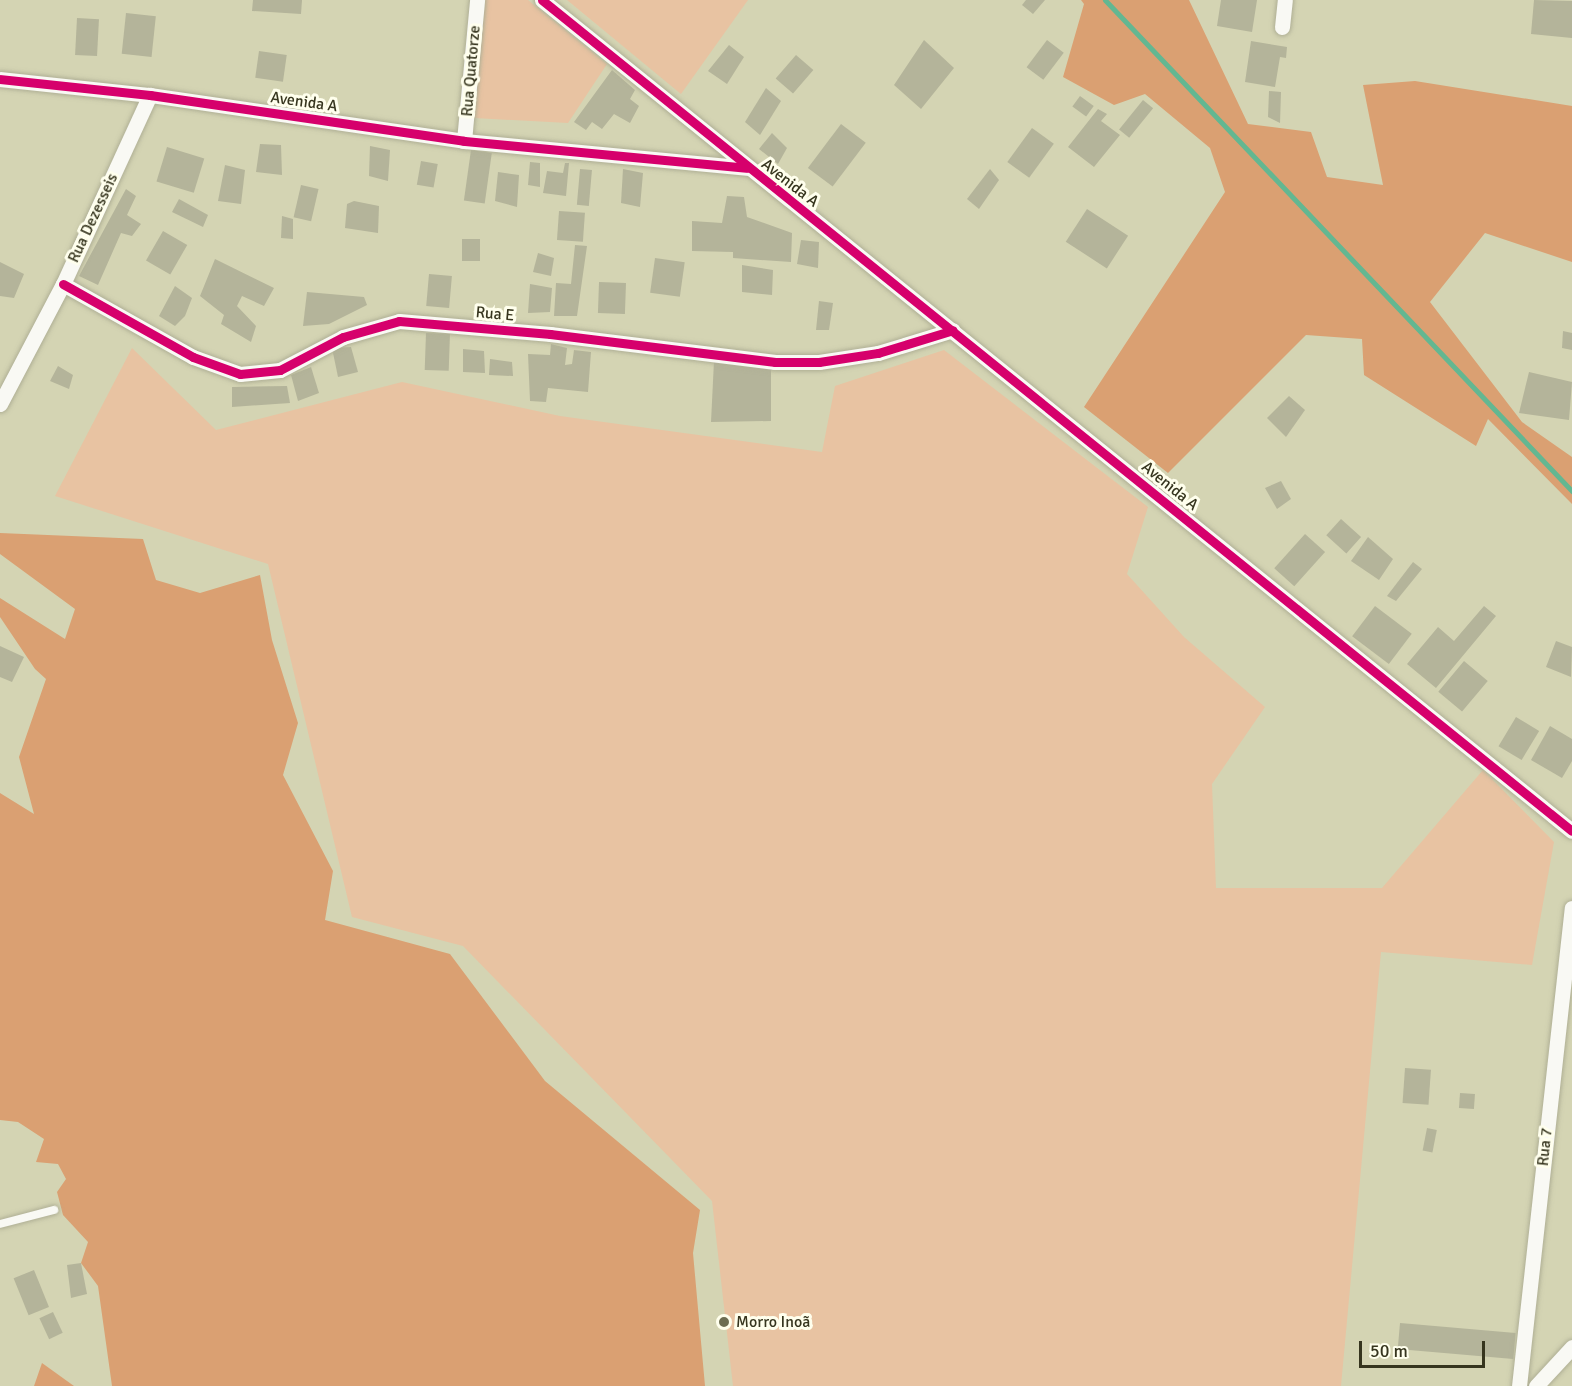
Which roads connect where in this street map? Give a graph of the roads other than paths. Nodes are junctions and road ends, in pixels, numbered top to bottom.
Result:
1 (477, 0) edge
2 (542, 0) edge
3 (1284, 0) edge
4 (1282, 27) dead end
5 (0, 79) edge
6 (150, 95) junction
7 (464, 141) junction
8 (747, 168) junction
9 (63, 284) junction
10 (953, 330) junction
11 (0, 404) edge
12 (1572, 831) edge
13 (1572, 908) edge
14 (54, 1210) dead end
15 (0, 1224) edge
16 (1572, 1347) edge
17 (1519, 1386) edge
18 (1536, 1386) edge

1 - 7 street, Rua Quatorze
2 - 8 street, Avenida A
3 - 4 street
5 - 6 street, Avenida A
6 - 7 street, Avenida A
6 - 9 street, Rua Dezesseis
7 - 8 street, Avenida A
8 - 10 street, Avenida A
9 - 10 street, Rua E
9 - 11 street, Rua Dezesseis
10 - 12 street, Avenida A
13 - 17 street, Rua 7
14 - 15 lane
16 - 18 street

